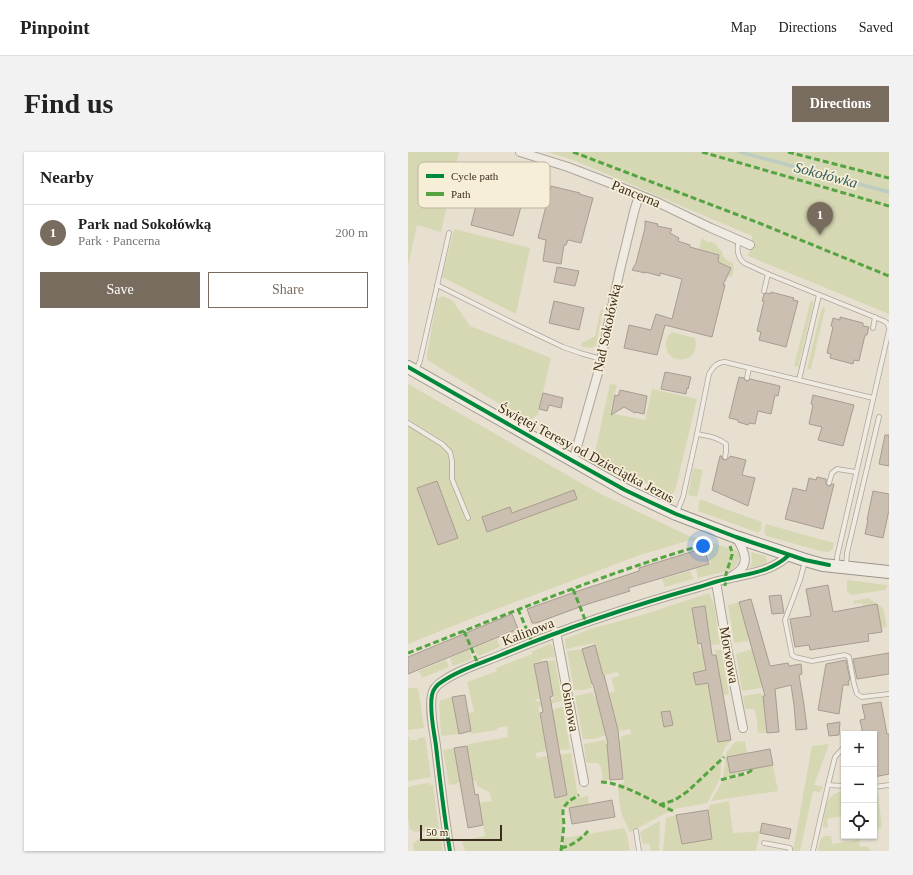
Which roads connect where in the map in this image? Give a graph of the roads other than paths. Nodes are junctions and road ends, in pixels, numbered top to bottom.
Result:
1 (520, 152) edge
2 (640, 195) junction
3 (449, 232) dead end
4 (739, 240) junction
5 (750, 245) dead end
6 (768, 274) junction
7 (437, 285) junction
8 (764, 291) dead end
9 (819, 295) junction
10 (875, 318) junction
11 (873, 328) dead end
12 (889, 329) edge
13 (601, 359) junction
14 (749, 368) junction
15 (410, 369) edge
16 (747, 378) dead end
17 (799, 380) junction
18 (873, 398) junction
19 (879, 417) dead end
20 (408, 423) edge
21 (697, 434) junction
22 (725, 457) dead end
23 (573, 461) junction
24 (856, 472) junction
25 (829, 483) dead end
26 (676, 514) junction
27 (468, 518) dead end
28 (736, 537) junction
29 (789, 555) junction
30 (805, 560) junction
31 (841, 567) junction
32 (889, 572) edge
33 (728, 578) junction
34 (716, 582) junction
35 (556, 632) junction
36 (889, 694) edge
37 (743, 728) dead end
38 (841, 750) edge
39 (584, 782) dead end
40 (828, 785) junction
41 (889, 785) edge
42 (841, 786) edge
43 (877, 787) edge
44 (636, 831) dead end
45 (764, 843) dead end
46 (450, 851) edge
47 (639, 851) edge
48 (790, 851) edge
49 (813, 851) edge

1 - 2 street, Pancerna
2 - 4 street, Pancerna
2 - 13 street, Nad Sokołówką
3 - 7 lane
4 - 5 street, Pancerna
4 - 6 lane
6 - 8 lane
6 - 9 lane
7 - 13 lane
7 - 15 lane
9 - 10 lane
9 - 17 lane
10 - 11 lane
10 - 12 lane
12 - 18 lane
13 - 23 street, Nad Sokołówką
14 - 16 lane
14 - 17 lane
14 - 21 lane
15 - 23 street, Świętej Teresy od Dzieciątka Jezus
17 - 18 lane
18 - 24 lane
19 - 31 lane
20 - 27 lane
21 - 22 lane
21 - 26 lane
23 - 26 street, Świętej Teresy od Dzieciątka Jezus
24 - 25 lane
24 - 31 lane
26 - 28 street, Świętej Teresy od Dzieciątka Jezus
28 - 29 street, Świętej Teresy od Dzieciątka Jezus
28 - 33 street, Kalinowa
29 - 30 street, Świętej Teresy od Dzieciątka Jezus
29 - 33 street, Kalinowa
30 - 31 street, Świętej Teresy od Dzieciątka Jezus
30 - 36 lane
31 - 32 street, Świętej Teresy od Dzieciątka Jezus
33 - 34 street, Kalinowa
34 - 35 street, Kalinowa
34 - 37 street, Morwowa
35 - 39 street, Osinowa
35 - 46 street, Kalinowa
38 - 40 lane
40 - 42 lane
40 - 49 lane
41 - 43 lane
44 - 47 lane
45 - 48 lane

